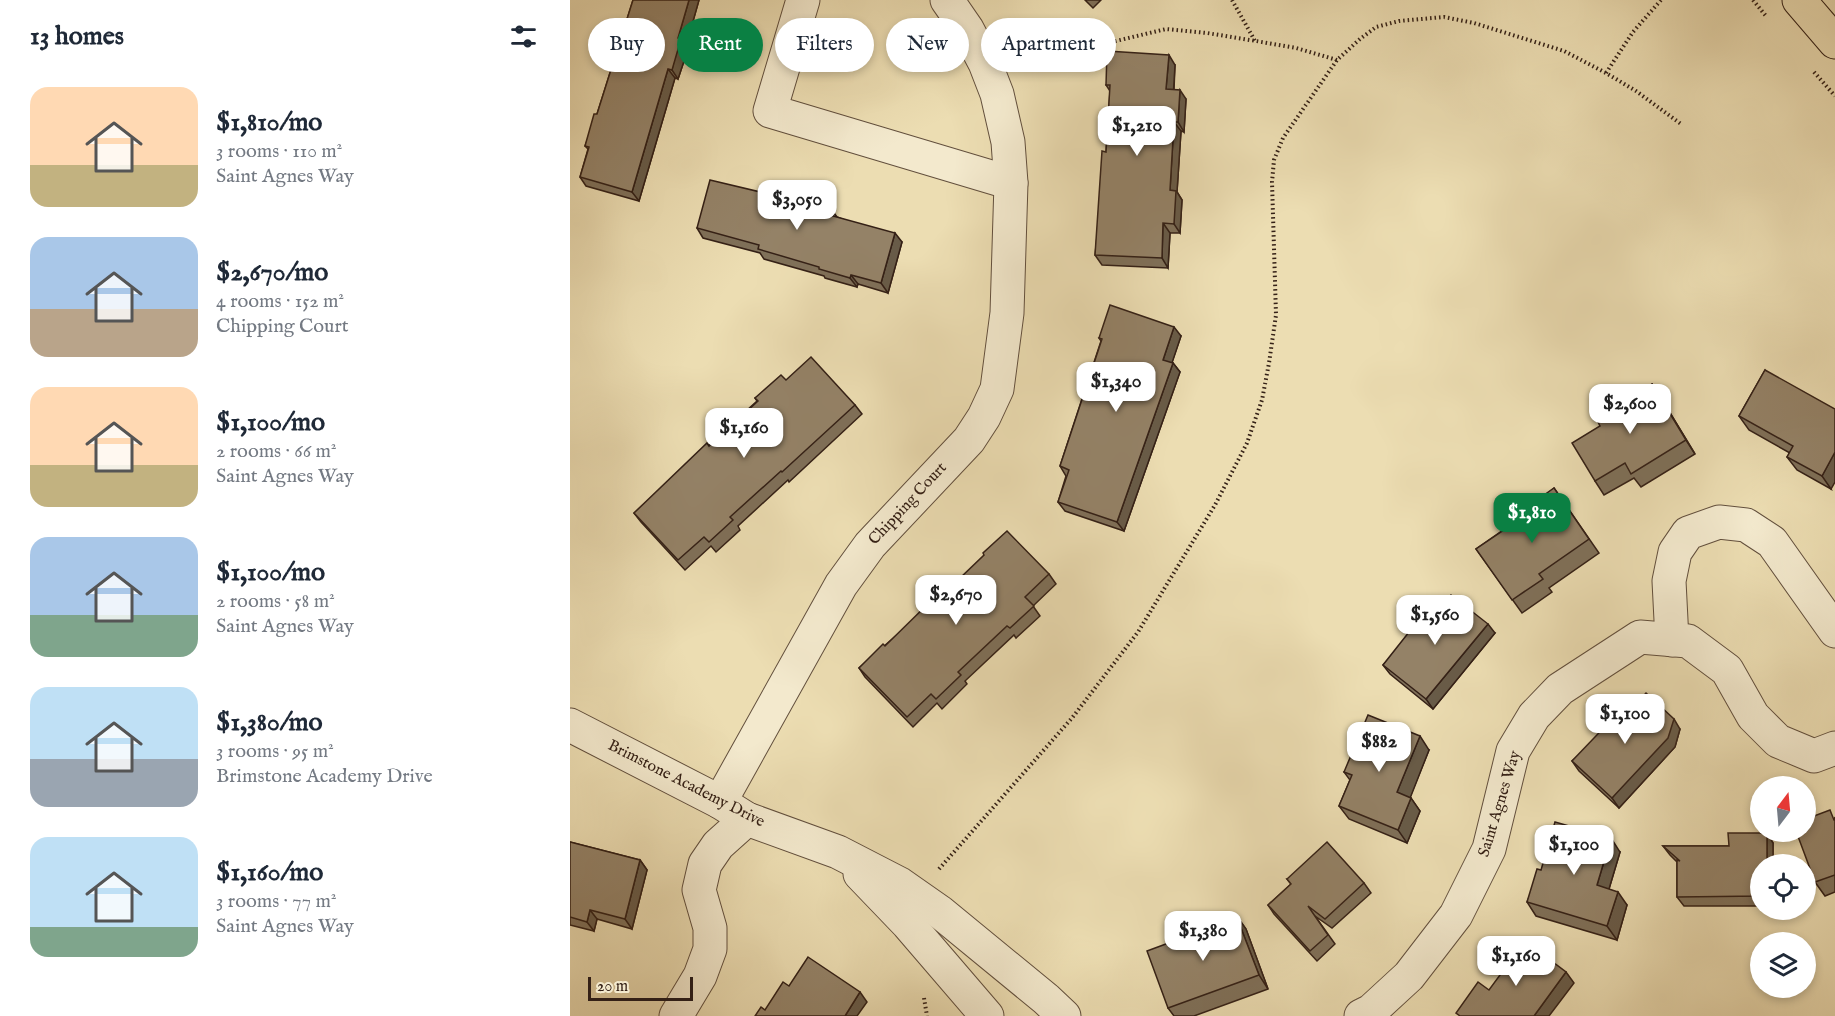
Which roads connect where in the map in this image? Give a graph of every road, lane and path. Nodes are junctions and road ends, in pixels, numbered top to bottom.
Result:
1 (803, 0) edge
2 (947, 0) edge
3 (1232, 0) edge
4 (1661, 0) edge
5 (1799, 0) edge
6 (1116, 41) edge
7 (1256, 41) junction
8 (1835, 42) edge
9 (1337, 60) junction
10 (1606, 73) junction
11 (1681, 124) dead end
12 (1011, 183) junction
13 (1835, 631) edge
14 (1672, 640) junction
15 (570, 725) edge
16 (1835, 748) edge
17 (734, 810) junction
18 (838, 852) junction
19 (922, 900) junction
20 (922, 992) dead end
21 (676, 1016) edge
22 (927, 1016) edge
23 (987, 1016) edge
24 (1064, 1016) edge
25 (1361, 1016) edge

1 - 12 street
2 - 12 street, Chipping Court
3 - 7 path
4 - 10 path
5 - 8 main road
6 - 7 path
7 - 9 path
9 - 10 path
9 - 19 path
10 - 11 path
12 - 17 street, Chipping Court
13 - 14 street
14 - 16 street, Saint Agnes Way
14 - 25 street, Saint Agnes Way
15 - 17 street, Brimstone Academy Drive
17 - 18 street, Brimstone Academy Drive
17 - 21 street, Chipping Court
18 - 19 street, Brimstone Academy Drive
18 - 23 street, Brimstone Academy Drive
19 - 24 street, Brimstone Academy Drive
20 - 22 path

